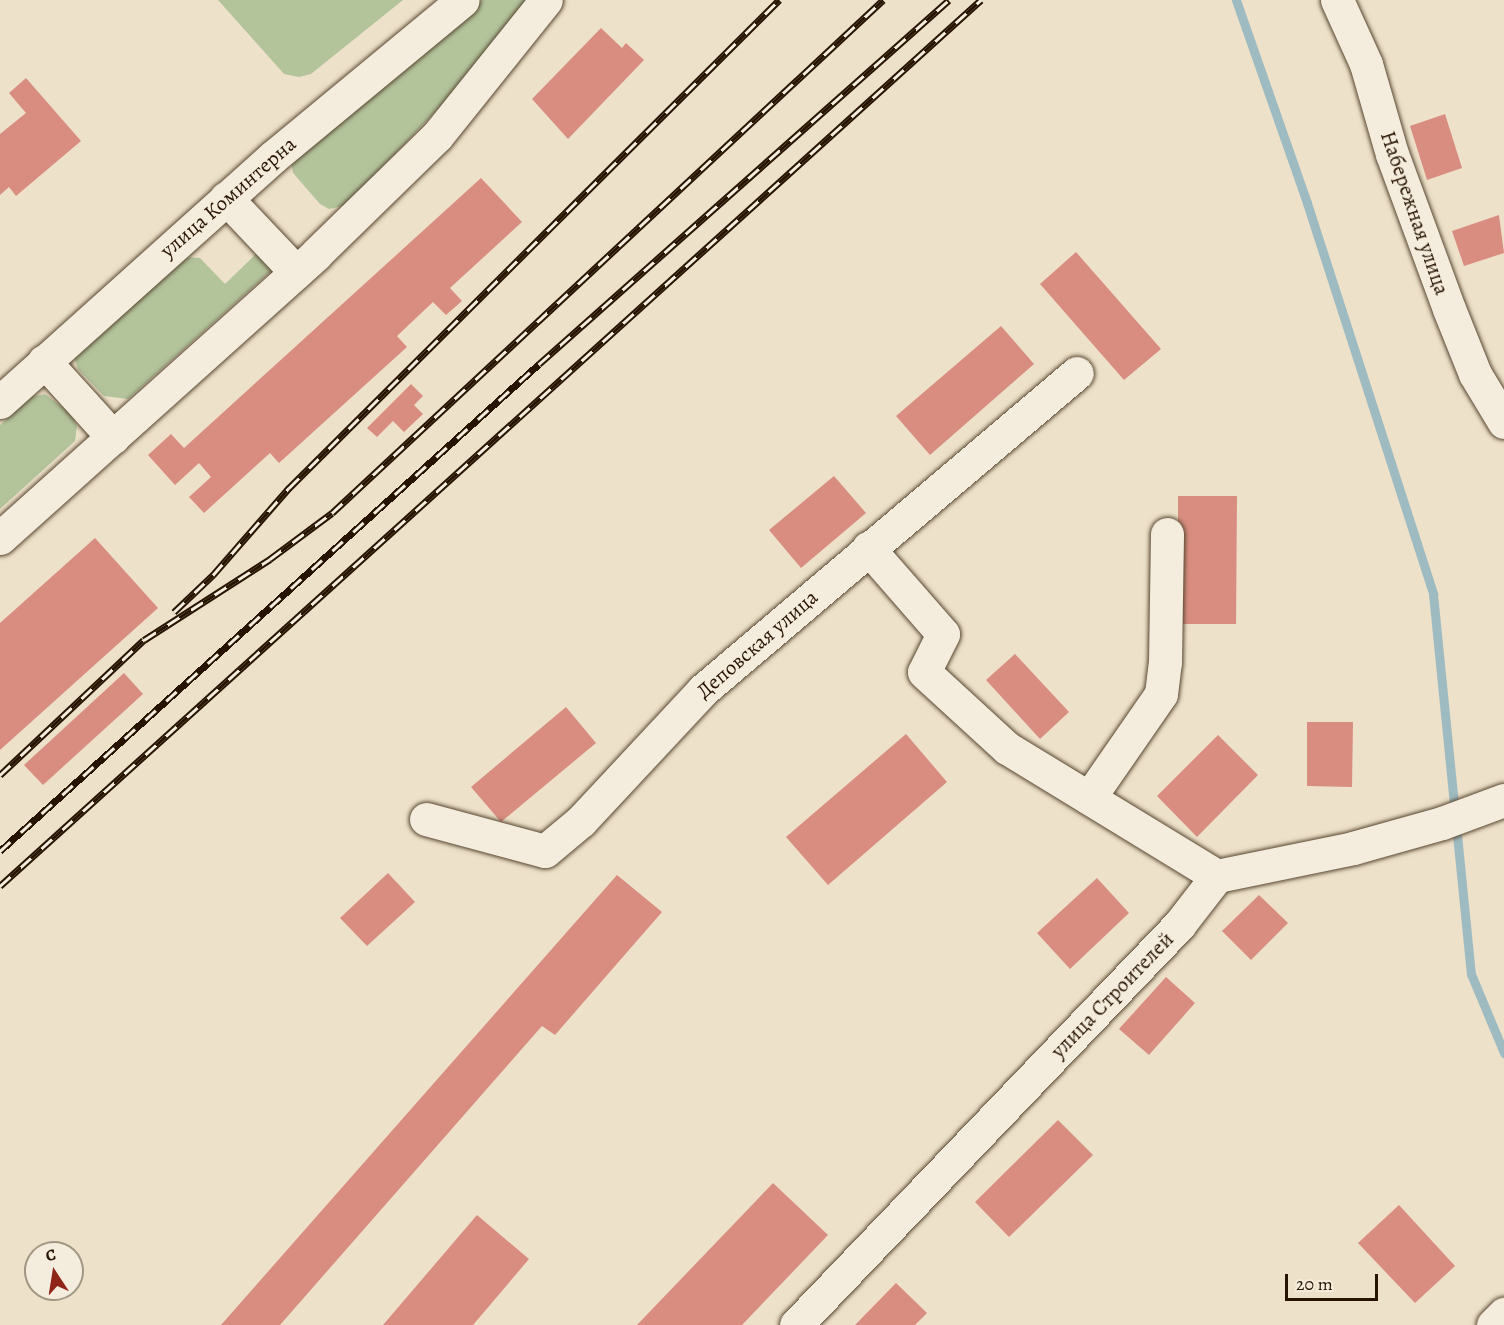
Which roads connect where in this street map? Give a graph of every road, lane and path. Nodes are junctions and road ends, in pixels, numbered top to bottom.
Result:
1 (463, 0) edge
2 (546, 0) edge
3 (1337, 0) edge
4 (226, 198) junction
5 (296, 272) junction
6 (45, 362) junction
7 (1077, 373) dead end
8 (0, 402) edge
9 (1504, 422) edge
10 (113, 437) junction
11 (1167, 534) dead end
12 (0, 538) edge
13 (868, 548) junction
14 (1089, 798) junction
15 (1504, 800) edge
16 (426, 819) dead end
17 (1217, 876) junction
18 (1504, 1314) edge
19 (796, 1325) edge
20 (1492, 1325) edge

1 - 4 street, улица Коминтерна
2 - 5 street
3 - 9 street, Набережная улица
4 - 5 street
4 - 6 street, улица Коминтерна
5 - 10 street
6 - 8 street, улица Коминтерна
6 - 10 street
7 - 13 street, Деповская улица
10 - 12 street
11 - 14 street
13 - 14 street
13 - 16 street, Деповская улица
14 - 17 street
15 - 17 street
17 - 19 street, улица Строителей
18 - 20 street

